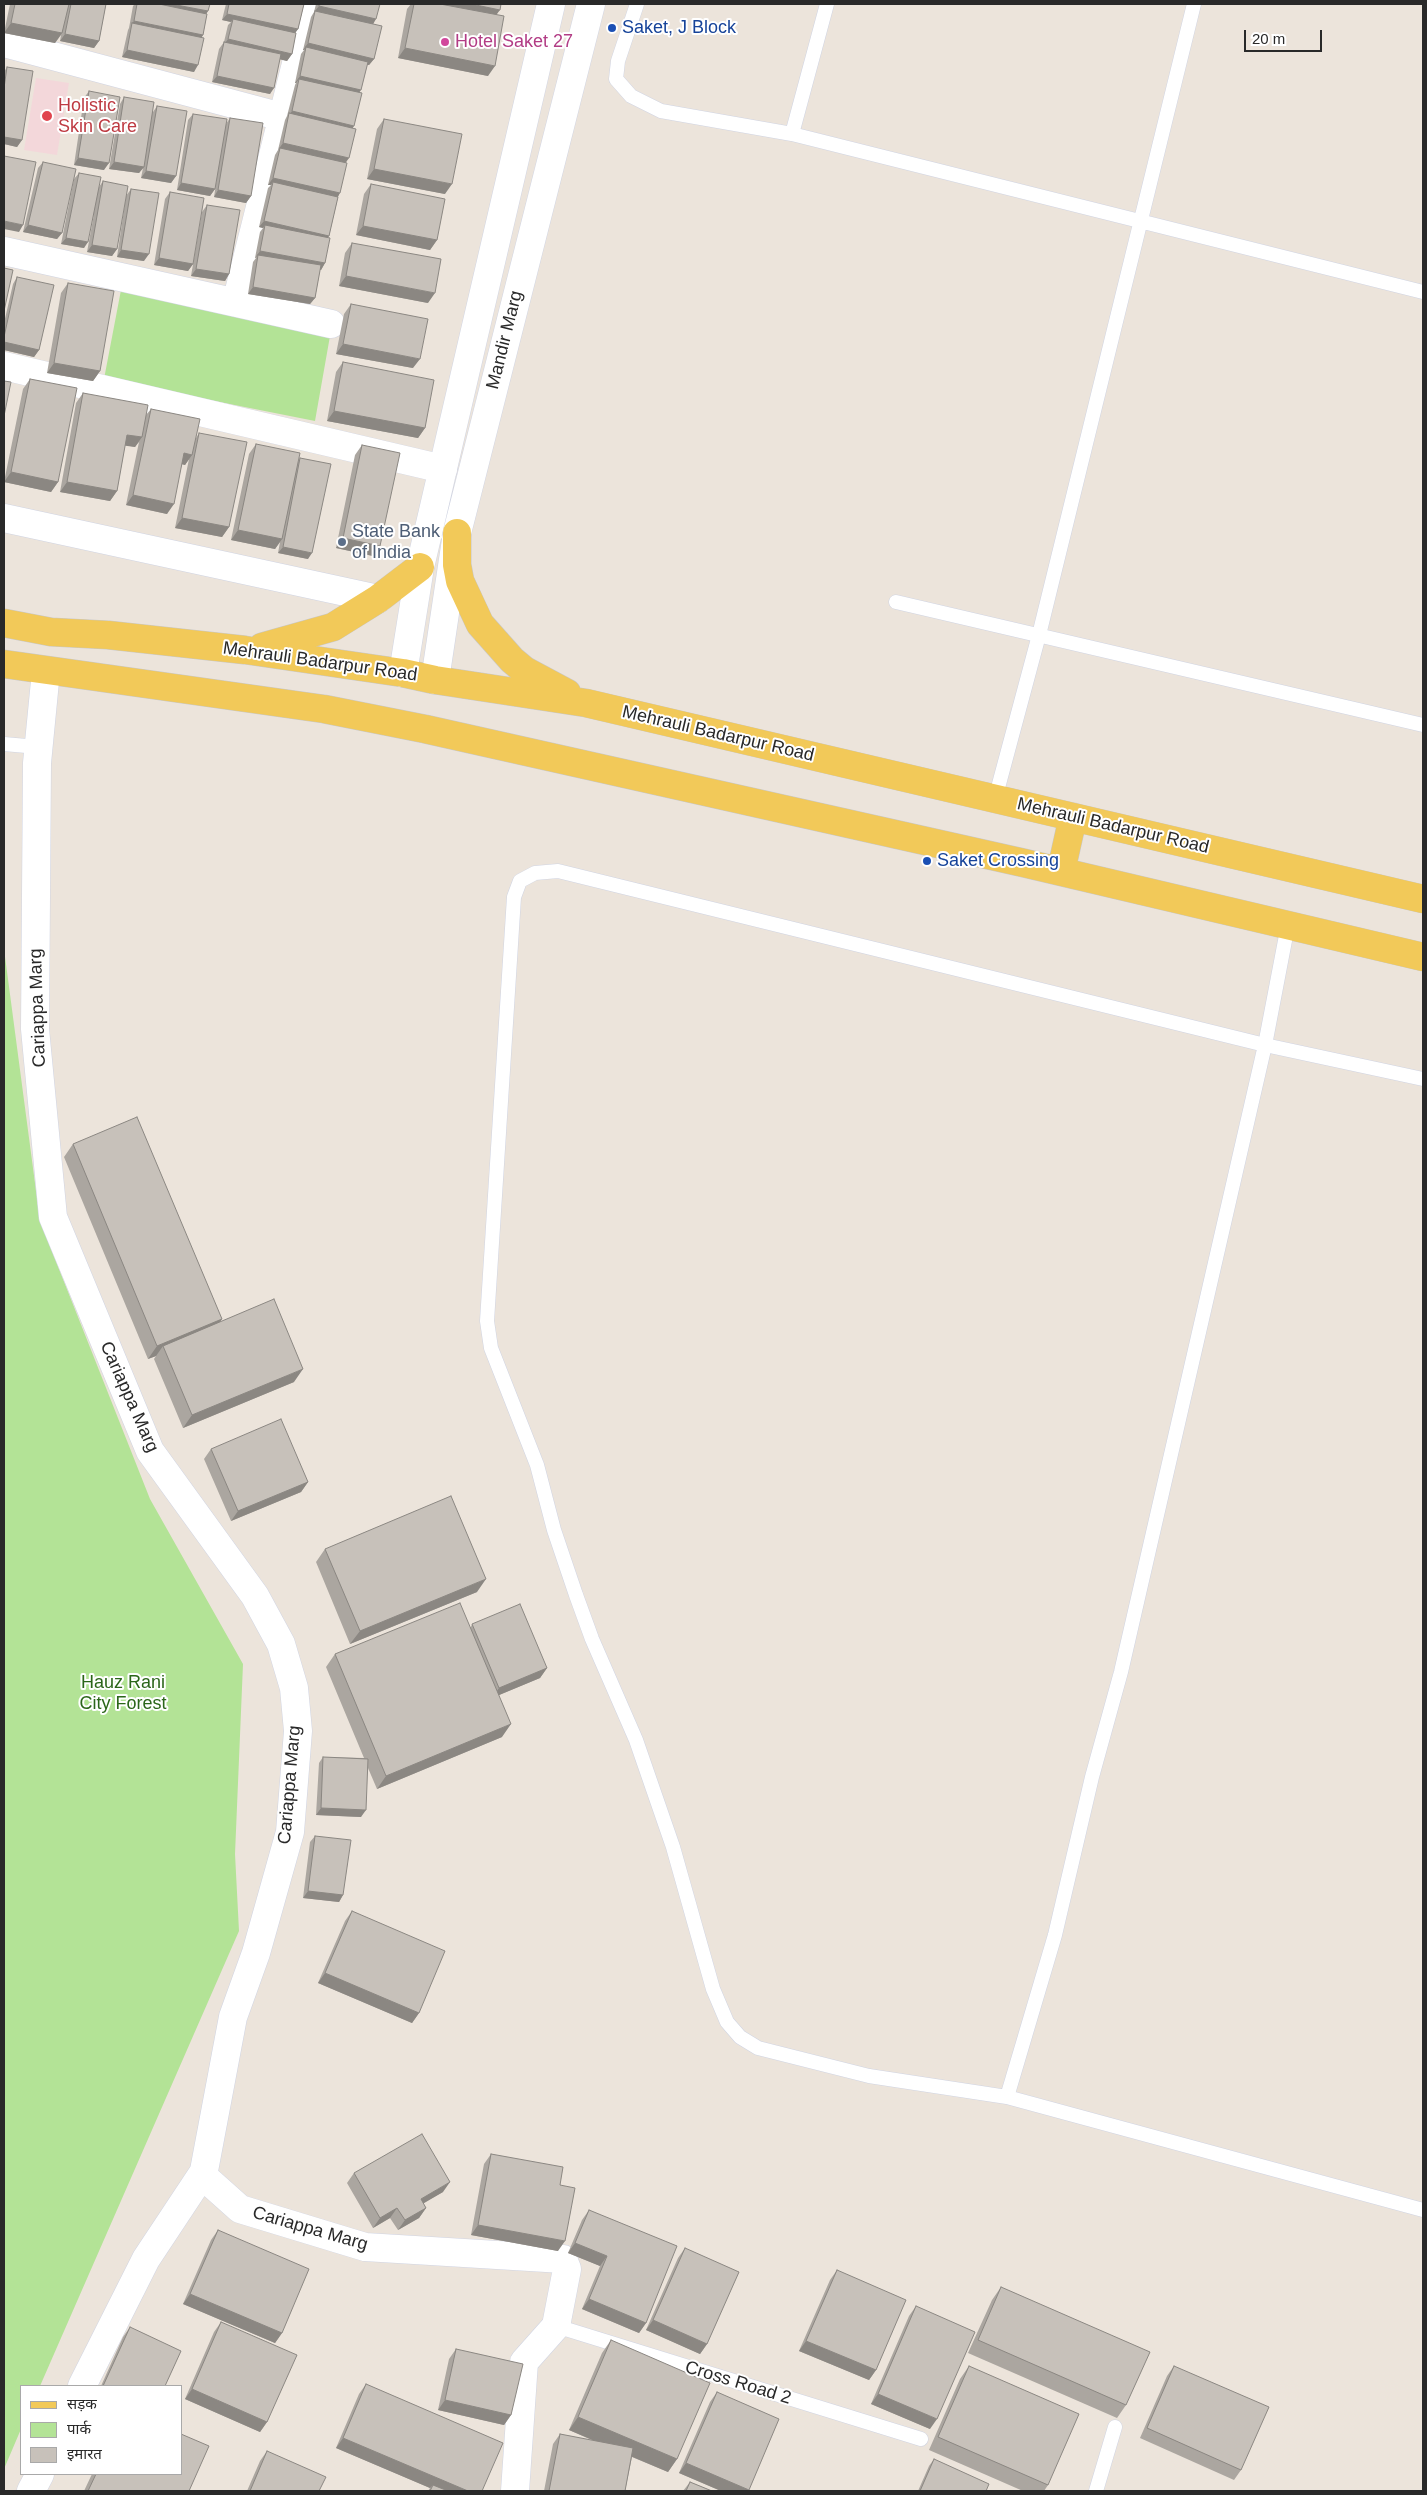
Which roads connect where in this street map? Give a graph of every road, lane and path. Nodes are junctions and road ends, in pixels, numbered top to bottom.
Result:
1 (310, 4) edge
2 (551, 4) edge
3 (591, 4) edge
4 (637, 4) edge
5 (827, 4) edge
6 (1194, 4) edge
7 (97, 38) edge
8 (4, 43) edge
9 (91, 64) junction
10 (282, 117) junction
11 (792, 134) junction
12 (1140, 220) junction
13 (4, 251) edge
14 (1423, 292) edge
15 (236, 303) junction
16 (331, 324) dead end
17 (4, 366) edge
18 (443, 469) junction
19 (4, 518) edge
20 (457, 533) junction
21 (420, 566) junction
22 (378, 599) junction
23 (896, 602) dead end
24 (4, 623) edge
25 (1039, 635) junction
26 (245, 650) junction
27 (4, 664) edge
28 (46, 671) junction
29 (403, 673) junction
30 (435, 680) junction
31 (586, 703) junction
32 (1423, 725) edge
33 (4, 744) edge
34 (38, 747) junction
35 (995, 799) junction
36 (1073, 817) junction
37 (1061, 872) junction
38 (1423, 899) edge
39 (1288, 924) junction
40 (1423, 957) edge
41 (1265, 1045) junction
42 (1423, 1079) edge
43 (1007, 2097) junction
44 (204, 2173) junction
45 (1423, 2210) edge
46 (556, 2326) junction
47 (83, 2385) edge
48 (1115, 2427) dead end
49 (921, 2439) dead end
50 (39, 2475) edge
51 (31, 2491) edge
52 (515, 2491) edge
53 (1096, 2491) edge

1 - 10 street
2 - 18 street, Mandir Marg
3 - 20 street, Mandir Marg
4 - 11 lane
5 - 11 lane
6 - 12 lane
7 - 9 street
8 - 9 street
9 - 10 street
10 - 15 street
11 - 12 lane
12 - 14 lane
12 - 25 lane
13 - 15 street
15 - 16 street
17 - 18 street
18 - 21 street, Mandir Marg
19 - 22 street
20 - 30 street, Mandir Marg
20 - 31 main road
21 - 22 main road
21 - 29 street, Mandir Marg
22 - 26 main road
23 - 25 lane
24 - 26 main road, Mehrauli Badarpur Road
25 - 32 lane
25 - 35 lane
26 - 29 main road, Mehrauli Badarpur Road
27 - 28 main road
28 - 34 street, Cariappa Marg
28 - 37 main road
29 - 30 main road, Mehrauli Badarpur Road
30 - 31 main road, Mehrauli Badarpur Road
31 - 35 main road, Mehrauli Badarpur Road
33 - 34 lane
34 - 44 street, Cariappa Marg
35 - 36 main road, Mehrauli Badarpur Road
36 - 37 main road
36 - 38 main road, Mehrauli Badarpur Road
37 - 39 main road
39 - 40 main road
39 - 41 lane
41 - 42 lane
41 - 43 lane
41 - 43 lane
43 - 45 lane
44 - 46 street, Cariappa Marg
44 - 47 street
46 - 49 lane, Cross Road 2
46 - 52 street
48 - 53 lane
50 - 51 street

